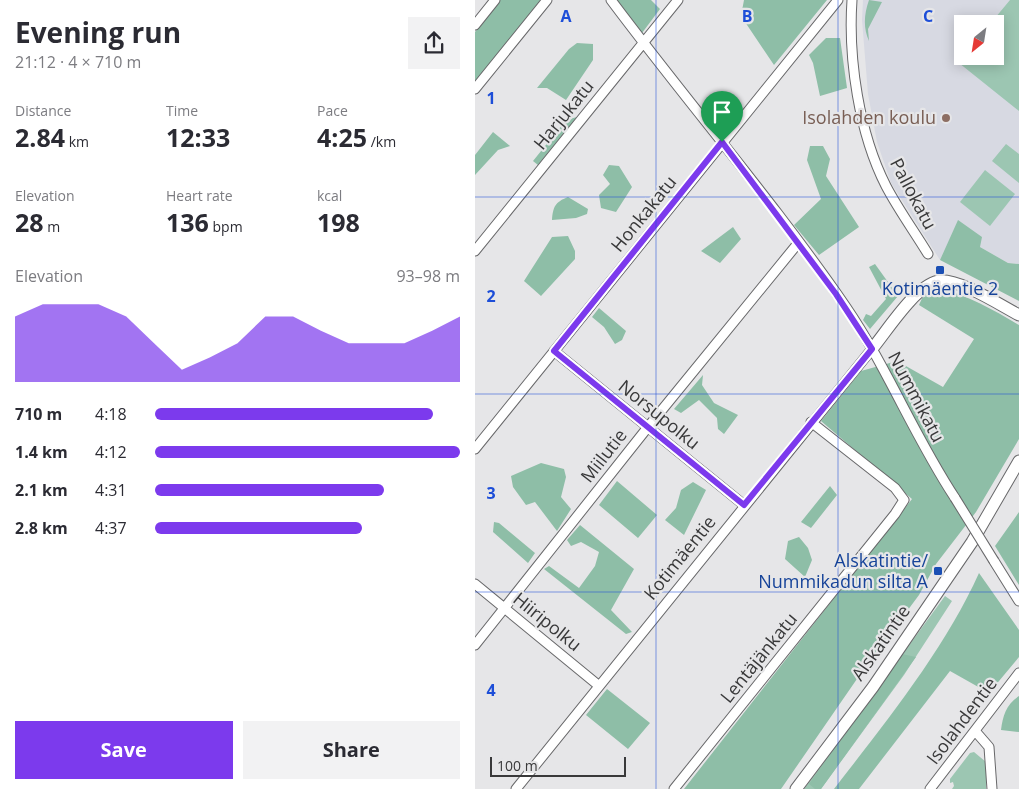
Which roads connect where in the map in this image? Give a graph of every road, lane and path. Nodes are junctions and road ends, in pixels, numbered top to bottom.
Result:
1 (495, 0) edge
2 (547, 0) edge
3 (611, 0) edge
4 (678, 0) edge
5 (838, 0) edge
6 (852, 0) edge
7 (475, 25) edge
8 (644, 43) junction
9 (475, 89) edge
10 (722, 142) junction
11 (799, 242) junction
12 (475, 251) edge
13 (928, 254) dead end
14 (1019, 315) edge
15 (872, 349) junction
16 (554, 351) junction
17 (811, 422) junction
18 (648, 427) junction
19 (475, 449) edge
20 (1019, 460) edge
21 (744, 505) junction
22 (475, 584) edge
23 (1019, 602) edge
24 (504, 608) junction
25 (475, 645) edge
26 (1019, 674) edge
27 (598, 685) junction
28 (975, 732) junction
29 (516, 789) edge
30 (674, 789) edge
31 (796, 789) edge
32 (930, 789) edge
33 (992, 789) edge

1 - 7 street
2 - 9 street
3 - 8 street, Nummikatu
4 - 8 street, Harjukatu
5 - 10 street, Honkakatu
6 - 13 street, Pallokatu
8 - 10 street, Nummikatu
8 - 12 street, Harjukatu
10 - 11 street, Nummikatu
10 - 16 street, Honkakatu
11 - 15 street, Nummikatu
11 - 18 street, Miilutie
14 - 15 main road
15 - 17 street, Kotimäentie
15 - 23 street, Nummikatu, bridge
16 - 18 street, Norsupolku
16 - 19 street, Honkakatu
17 - 21 street, Kotimäentie
17 - 30 street, Lentäjänkatu
18 - 21 street, Norsupolku
18 - 24 street, Miilutie
20 - 31 main road, Alskatintie
21 - 27 street, Kotimäentie
22 - 24 street, Hiiripolku
24 - 25 street, Miilutie
24 - 27 street, Hiiripolku
26 - 28 street, Isolahdentie
27 - 29 street, Kotimäentie
28 - 32 street, Isolahdentie
28 - 33 street

